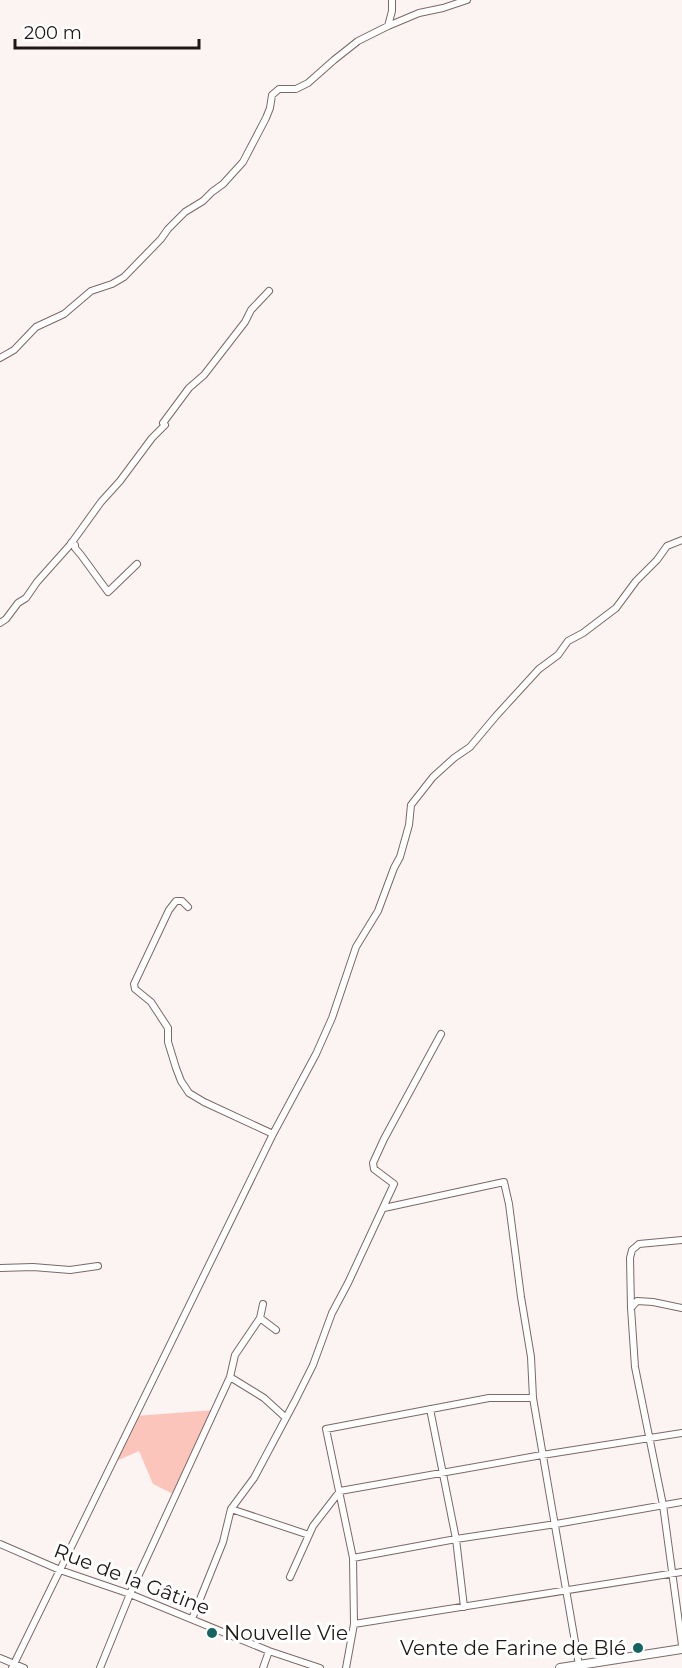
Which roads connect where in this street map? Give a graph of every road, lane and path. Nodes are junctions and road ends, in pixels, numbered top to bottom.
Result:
1 (392, 0) edge
2 (467, 0) edge
3 (388, 26) junction
4 (269, 291) dead end
5 (0, 358) edge
6 (682, 540) edge
7 (71, 543) junction
8 (137, 564) dead end
9 (0, 623) edge
10 (188, 907) dead end
11 (441, 1034) dead end
12 (273, 1134) junction
13 (384, 1208) junction
14 (682, 1240) edge
15 (98, 1266) dead end
16 (0, 1268) edge
17 (263, 1304) dead end
18 (631, 1308) junction
19 (682, 1308) edge
20 (260, 1318) junction
21 (276, 1330) dead end
22 (230, 1377) junction
23 (533, 1398) junction
24 (430, 1409) junction
25 (286, 1418) junction
26 (682, 1433) edge
27 (650, 1438) junction
28 (542, 1455) junction
29 (444, 1474) junction
30 (340, 1491) junction
31 (682, 1502) edge
32 (663, 1505) junction
33 (231, 1509) junction
34 (556, 1524) junction
35 (309, 1535) junction
36 (456, 1539) junction
37 (0, 1544) edge
38 (353, 1558) junction
39 (60, 1570) junction
40 (682, 1572) edge
41 (673, 1574) junction
42 (290, 1576) dead end
43 (566, 1590) junction
44 (130, 1594) junction
45 (464, 1607) junction
46 (192, 1620) junction
47 (354, 1624) junction
48 (682, 1647) edge
49 (269, 1651) junction
50 (0, 1658) edge
51 (579, 1665) junction
52 (13, 1666) edge
53 (24, 1668) edge
54 (100, 1668) edge
55 (263, 1668) edge
56 (320, 1668) edge
57 (346, 1668) edge
58 (560, 1668) edge

1 - 3 street
2 - 3 street
3 - 5 street
4 - 7 street
6 - 12 street
7 - 8 street
7 - 9 street
10 - 12 street
11 - 13 street
12 - 39 street
13 - 23 street
13 - 25 street
14 - 18 street
15 - 16 street
17 - 20 street
18 - 19 street
18 - 27 street
20 - 21 street
20 - 22 street
22 - 25 street
22 - 44 street
23 - 24 street
23 - 28 street
24 - 29 street
24 - 30 street
25 - 33 street
26 - 27 street
27 - 28 street
27 - 32 street
28 - 29 street
28 - 34 street
29 - 30 street
29 - 36 street
30 - 35 street
30 - 38 street
31 - 32 street
32 - 34 street
32 - 41 street
33 - 35 street
33 - 46 street
34 - 36 street
34 - 43 street
35 - 42 street
36 - 38 street
36 - 45 street
37 - 39 street, Rue de la Gâtine
38 - 47 street
39 - 44 street, Rue de la Gâtine
39 - 52 street
40 - 41 street
41 - 43 street
41 - 48 street
43 - 45 street
43 - 51 street
44 - 46 street, Rue de la Gâtine
44 - 54 street
45 - 47 street
46 - 49 street, Rue de la Gâtine
47 - 57 street
48 - 51 main road
49 - 55 street
49 - 56 street, Rue de la Gâtine
50 - 52 street
51 - 58 main road
52 - 53 street

